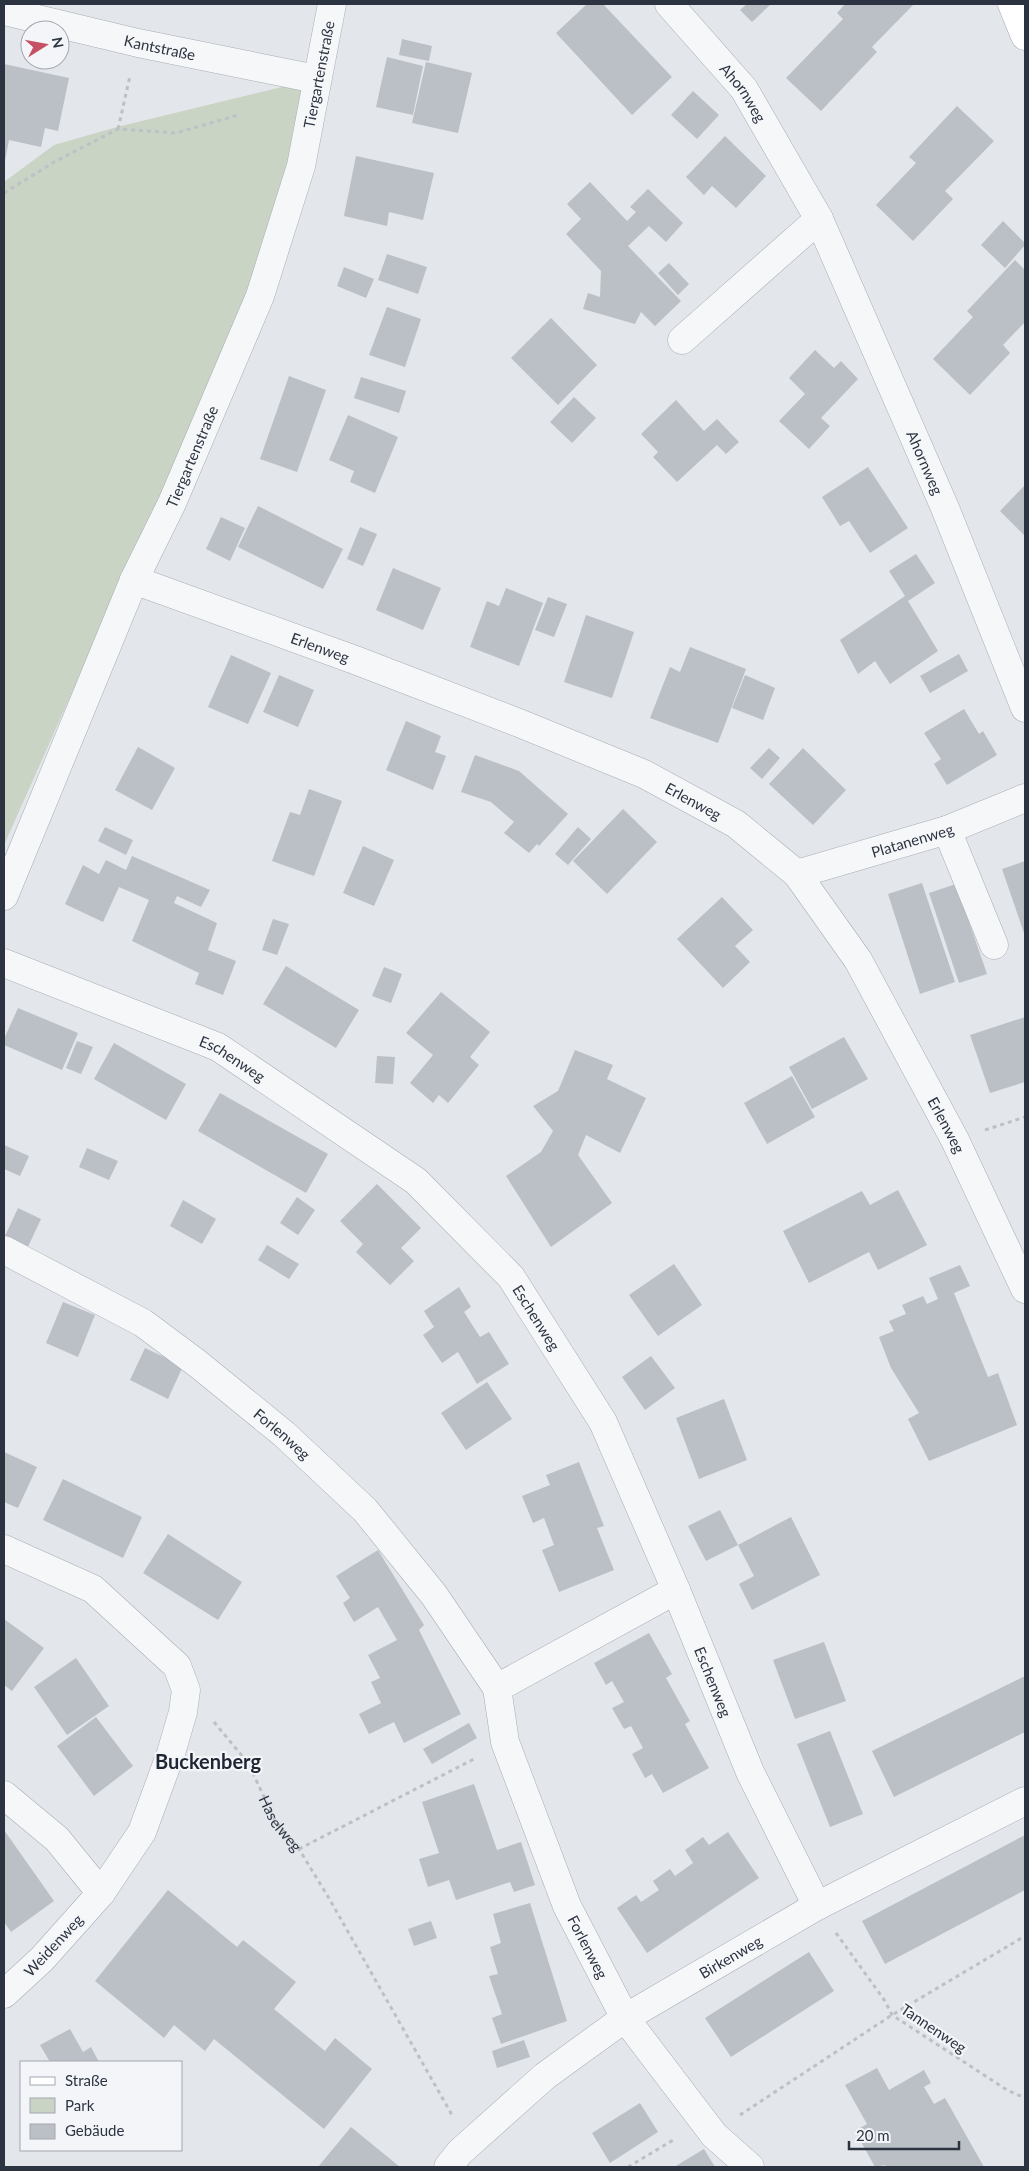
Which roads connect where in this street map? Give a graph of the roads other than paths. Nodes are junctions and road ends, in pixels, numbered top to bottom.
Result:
1 (332, 4) edge
2 (670, 4) edge
3 (1012, 4) edge
4 (4, 11) edge
5 (1025, 36) edge
6 (316, 79) junction
7 (819, 219) junction
8 (682, 340) dead end
9 (134, 580) junction
10 (1025, 708) edge
11 (1025, 798) edge
12 (947, 830) junction
13 (797, 874) junction
14 (4, 896) edge
15 (994, 945) dead end
16 (4, 963) edge
17 (4, 1250) edge
18 (1025, 1289) edge
19 (4, 1549) edge
20 (676, 1590) junction
21 (497, 1688) junction
22 (4, 1795) edge
23 (1025, 1802) edge
24 (101, 1893) junction
25 (817, 1906) junction
26 (4, 1994) edge
27 (625, 2018) junction
28 (462, 2158) edge
29 (750, 2167) edge

1 - 6 street, Tiergartenstraße
2 - 7 street, Ahornweg
3 - 5 main road
4 - 6 street, Kantstraße
6 - 9 street, Tiergartenstraße
7 - 8 street
7 - 10 street, Ahornweg
9 - 13 street, Erlenweg
9 - 14 street, Tiergartenstraße
11 - 12 street, Platanenweg
12 - 13 street, Platanenweg
12 - 15 street
13 - 18 street, Erlenweg
16 - 20 street, Eschenweg
17 - 21 street, Forlenweg
19 - 24 street, Weidenweg
20 - 21 street
20 - 25 street, Eschenweg
21 - 27 street, Forlenweg
22 - 24 street
23 - 25 street, Birkenweg
24 - 26 street, Weidenweg
25 - 27 street, Birkenweg
27 - 28 street, Birkenweg
27 - 29 street, Forlenweg

